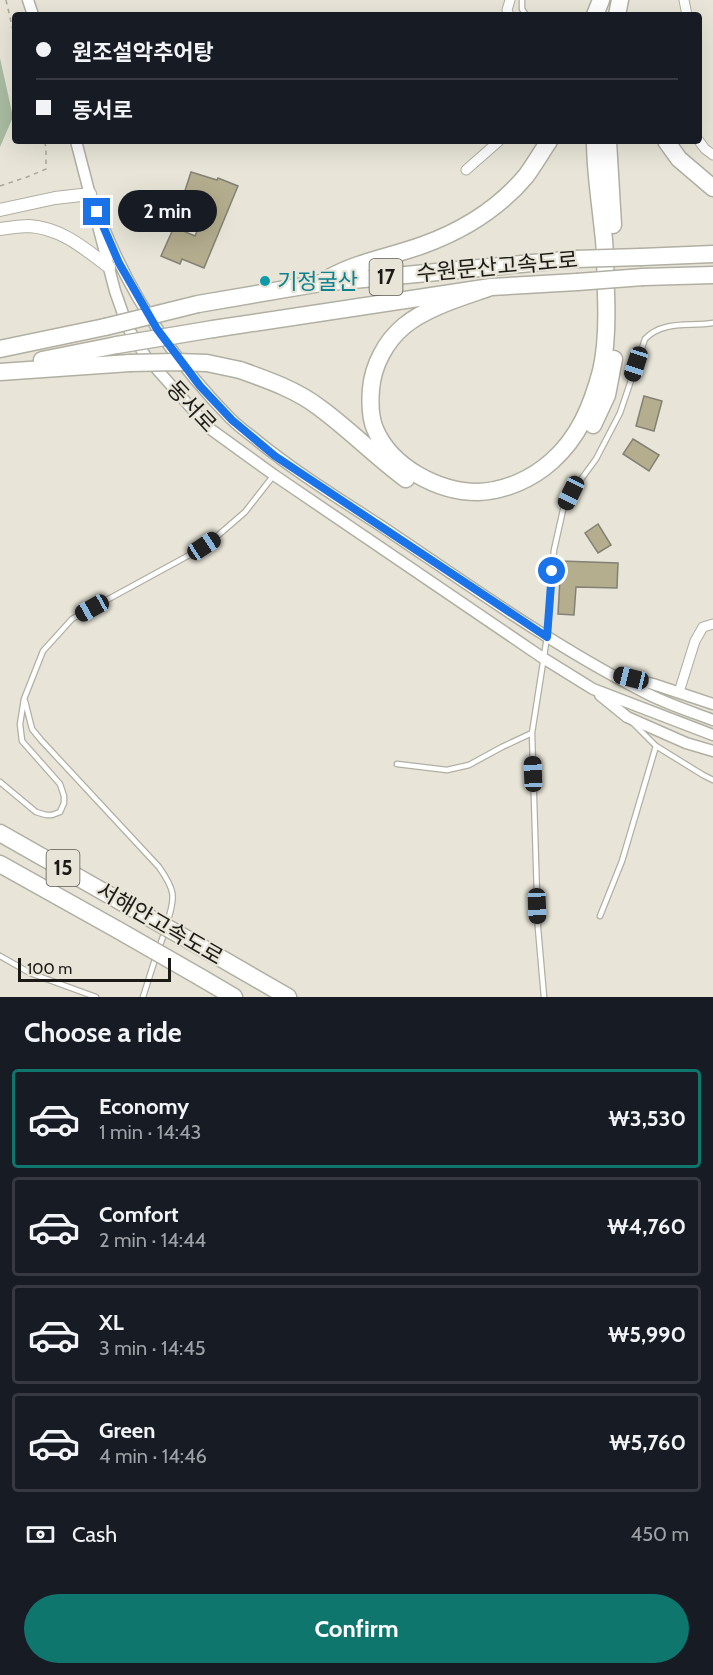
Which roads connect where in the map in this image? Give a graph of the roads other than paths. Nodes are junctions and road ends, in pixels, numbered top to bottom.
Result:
1 (77, 144) edge
2 (496, 144) edge
3 (547, 144) edge
4 (595, 144) edge
5 (608, 144) edge
6 (668, 144) edge
7 (701, 144) edge
8 (713, 155) edge
9 (466, 170) dead end
10 (713, 188) edge
11 (90, 194) junction
12 (0, 210) edge
13 (0, 228) edge
14 (713, 254) edge
15 (109, 267) junction
16 (713, 275) edge
17 (321, 283) junction
18 (491, 287) junction
19 (713, 323) edge
20 (0, 349) edge
21 (0, 370) edge
22 (274, 475) junction
23 (713, 624) edge
24 (547, 637) junction
25 (543, 658) junction
26 (609, 673) junction
27 (593, 689) junction
28 (679, 692) junction
29 (24, 699) junction
30 (713, 704) edge
31 (627, 717) junction
32 (713, 720) edge
33 (532, 733) junction
34 (713, 735) edge
35 (656, 746) junction
36 (713, 751) edge
37 (397, 764) dead end
38 (713, 780) edge
39 (0, 782) edge
40 (0, 833) edge
41 (0, 864) edge
42 (600, 916) dead end
43 (0, 956) edge
44 (96, 997) edge
45 (144, 997) edge
46 (234, 997) edge
47 (288, 997) edge
48 (544, 997) edge

1 - 11 street, 동서로
2 - 9 street
3 - 17 highway
4 - 18 highway
5 - 21 highway, bridge
6 - 10 highway
7 - 8 street
11 - 12 main road
11 - 15 street, 동서로
11 - 24 street, 동서로
13 - 15 main road
14 - 17 highway, 수원문산고속도로 / 17, bridge
15 - 22 street, 동서로
16 - 18 highway, 수원문산고속도로 / 17, bridge
17 - 20 highway, 수원문산고속도로 / 17, bridge
18 - 21 highway, 수원문산고속도로 / 17, bridge
19 - 24 lane
22 - 25 street, 동서로
22 - 29 lane
23 - 28 street
24 - 25 lane
24 - 26 street, 동서로
25 - 27 street, 동서로
25 - 33 lane
26 - 28 street, 동서로
26 - 32 street, 동서로
27 - 31 street, 동서로
27 - 34 street, 동서로
28 - 30 street, 동서로
29 - 39 lane
29 - 45 lane
31 - 35 lane
31 - 36 street, 동서로
33 - 37 lane
33 - 48 lane
35 - 38 lane
35 - 42 lane
40 - 47 highway, 서해안고속도로 / 15, bridge
41 - 46 highway, 서해안고속도로 / 15, bridge
43 - 44 lane

